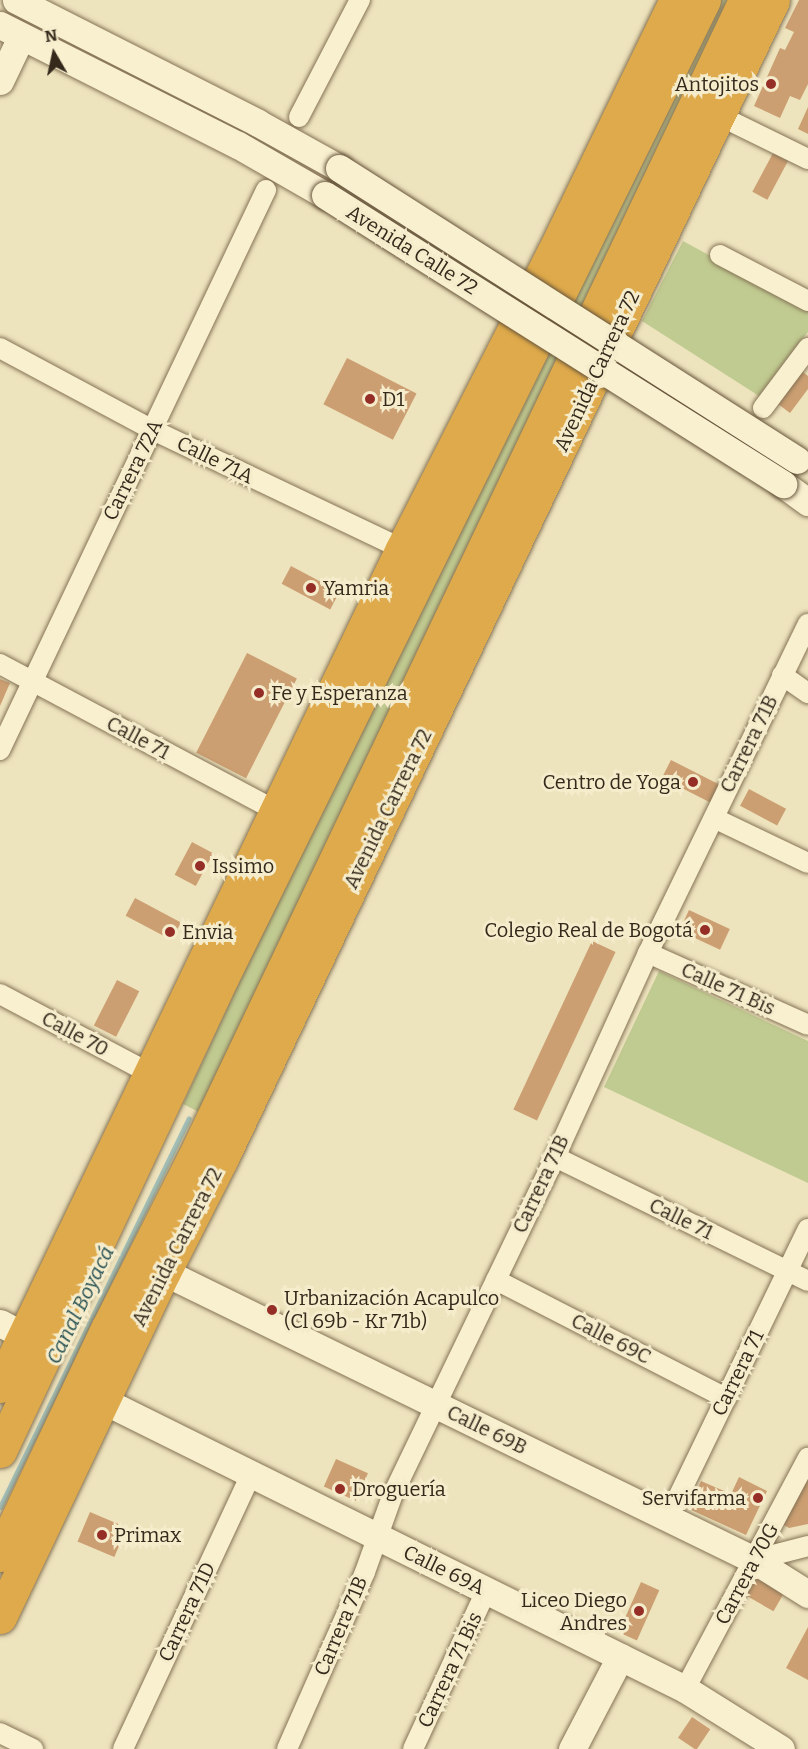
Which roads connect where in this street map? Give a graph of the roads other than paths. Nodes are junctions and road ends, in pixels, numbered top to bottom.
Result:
1 (16, 0) edge
2 (360, 0) edge
3 (676, 0) edge
4 (704, 0) edge
5 (40, 6) edge
6 (760, 7) edge
7 (11, 31) edge
8 (0, 81) edge
9 (718, 115) junction
10 (298, 117) dead end
11 (808, 159) edge
12 (266, 190) dead end
13 (720, 255) dead end
14 (808, 301) edge
15 (0, 348) edge
16 (808, 348) edge
17 (763, 408) dead end
18 (153, 430) junction
19 (802, 464) edge
20 (808, 502) edge
21 (495, 523) junction
22 (402, 549) junction
23 (491, 595) junction
24 (396, 623) junction
25 (808, 624) edge
26 (352, 653) junction
27 (0, 664) edge
28 (782, 675) junction
29 (33, 681) junction
30 (808, 693) edge
31 (328, 703) junction
32 (0, 750) edge
33 (324, 768) junction
34 (394, 797) junction
35 (276, 811) junction
36 (714, 818) junction
37 (337, 854) junction
38 (808, 863) edge
39 (648, 953) junction
40 (0, 994) edge
41 (808, 1025) edge
42 (151, 1074) junction
43 (555, 1157) junction
44 (96, 1186) junction
45 (163, 1217) junction
46 (808, 1229) edge
47 (91, 1259) junction
48 (788, 1271) junction
49 (164, 1272) junction
50 (496, 1280) junction
51 (808, 1281) edge
52 (12, 1330) edge
53 (0, 1386) edge
54 (726, 1398) junction
55 (102, 1400) junction
56 (436, 1405) junction
57 (0, 1451) edge
58 (808, 1458) edge
59 (251, 1474) junction
60 (668, 1518) junction
61 (377, 1536) junction
62 (808, 1546) edge
63 (0, 1555) edge
64 (754, 1560) junction
65 (486, 1591) junction
66 (808, 1594) edge
67 (0, 1617) edge
68 (620, 1657) junction
69 (685, 1689) junction
70 (0, 1733) edge
71 (33, 1749) edge
72 (123, 1749) edge
73 (287, 1749) edge
74 (413, 1749) edge
75 (572, 1749) edge
76 (781, 1749) edge

1 - 5 main road, Avenida Calle 72
2 - 10 street
3 - 22 highway
4 - 24 highway
5 - 19 main road, Avenida Calle 72, bridge
6 - 9 highway, Avenida Carrera 72
6 - 21 highway, Avenida Carrera 72
7 - 8 main road
7 - 20 main road, Avenida Calle 72, bridge
9 - 11 street
9 - 23 highway, Avenida Carrera 72
12 - 18 street, Carrera 72A
13 - 14 street
15 - 18 street, Calle 71A
16 - 17 street
18 - 22 street, Calle 71A
18 - 29 street, Carrera 72A
21 - 23 highway
21 - 37 highway, Avenida Carrera 72
22 - 26 highway
23 - 34 highway, Avenida Carrera 72
24 - 26 highway
24 - 33 highway
25 - 28 street, Carrera 71B
26 - 31 highway
27 - 29 street, Calle 71
28 - 30 street
28 - 36 street, Carrera 71B
29 - 32 street, Carrera 72A
29 - 35 street, Calle 71
31 - 33 highway
31 - 35 highway
33 - 47 highway
34 - 37 highway
34 - 49 highway, Avenida Carrera 72
35 - 42 highway
36 - 38 street
36 - 39 street, Carrera 71B
37 - 45 highway, Avenida Carrera 72
39 - 41 street, Calle 71 Bis
39 - 43 street, Carrera 71B
40 - 42 street, Calle 70
42 - 44 highway
43 - 48 street, Calle 71
43 - 50 street, Carrera 71B
44 - 47 highway
44 - 52 highway
45 - 49 highway
45 - 63 highway, Avenida Carrera 72
46 - 48 street, Carrera 71
47 - 57 highway
48 - 51 street, Calle 71
48 - 54 street, Carrera 71
49 - 55 highway, Avenida Carrera 72
49 - 56 main road, Calle 69B
50 - 54 street, Calle 69C
50 - 56 street, Carrera 71B
52 - 53 highway
54 - 60 street, Carrera 71
55 - 59 main road, Calle 69A
55 - 67 highway, Avenida Carrera 72
56 - 60 main road, Calle 69B
56 - 61 street, Carrera 71B
58 - 64 street, Carrera 70G
59 - 61 main road, Calle 69A
59 - 72 street, Carrera 71D
60 - 64 main road, Calle 69B
61 - 65 main road, Calle 69A
61 - 73 street, Carrera 71B
62 - 64 street
64 - 66 main road, Calle 69B
64 - 69 street, Carrera 70G
65 - 68 main road, Calle 69A
65 - 74 street, Carrera 71 Bis
68 - 69 main road, Calle 69A
68 - 75 main road
69 - 76 main road, Calle 69A
70 - 71 street

